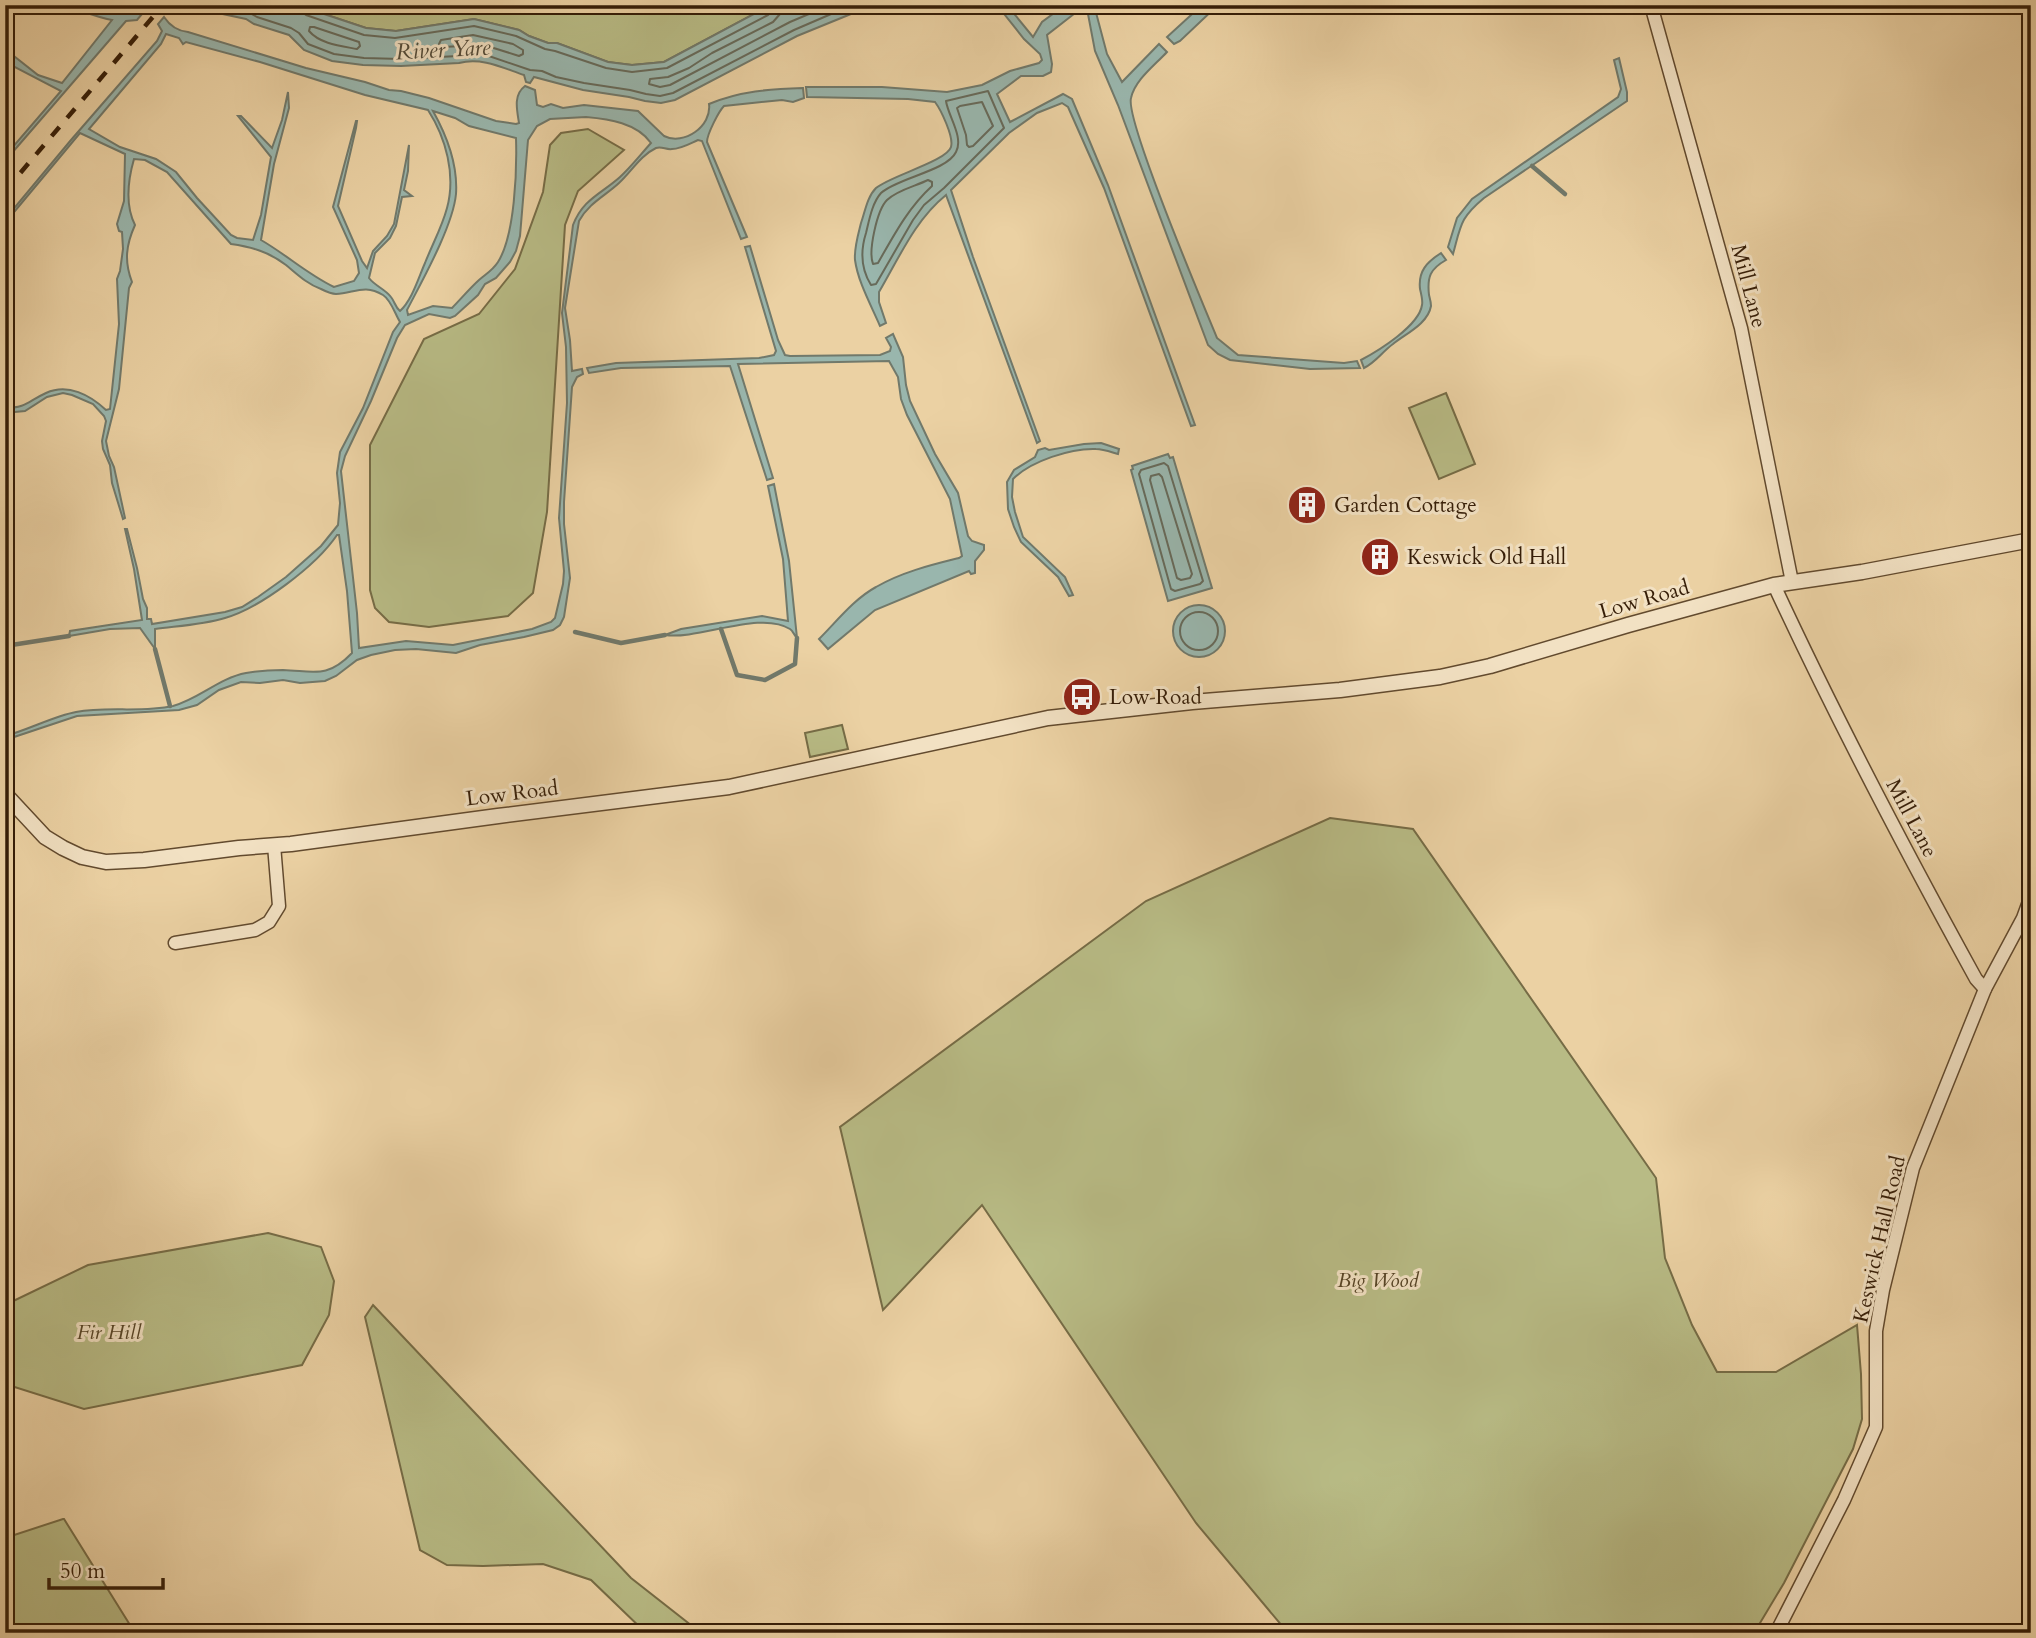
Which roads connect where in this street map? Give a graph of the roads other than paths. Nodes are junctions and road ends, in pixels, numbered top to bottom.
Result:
1 (1651, 5) edge
2 (2031, 540) edge
3 (1792, 582) junction
4 (1774, 585) junction
5 (5, 794) edge
6 (274, 845) junction
7 (2031, 896) edge
8 (175, 943) dead end
9 (1985, 989) junction
10 (1776, 1633) edge

1 - 3 street, Mill Lane
2 - 3 street, Low Road
3 - 4 street, Low Road
4 - 6 street, Low Road
4 - 9 street, Mill Lane
5 - 6 street, Low Road
6 - 8 street
7 - 9 street, Keswick Hall Road
9 - 10 street, Keswick Hall Road

